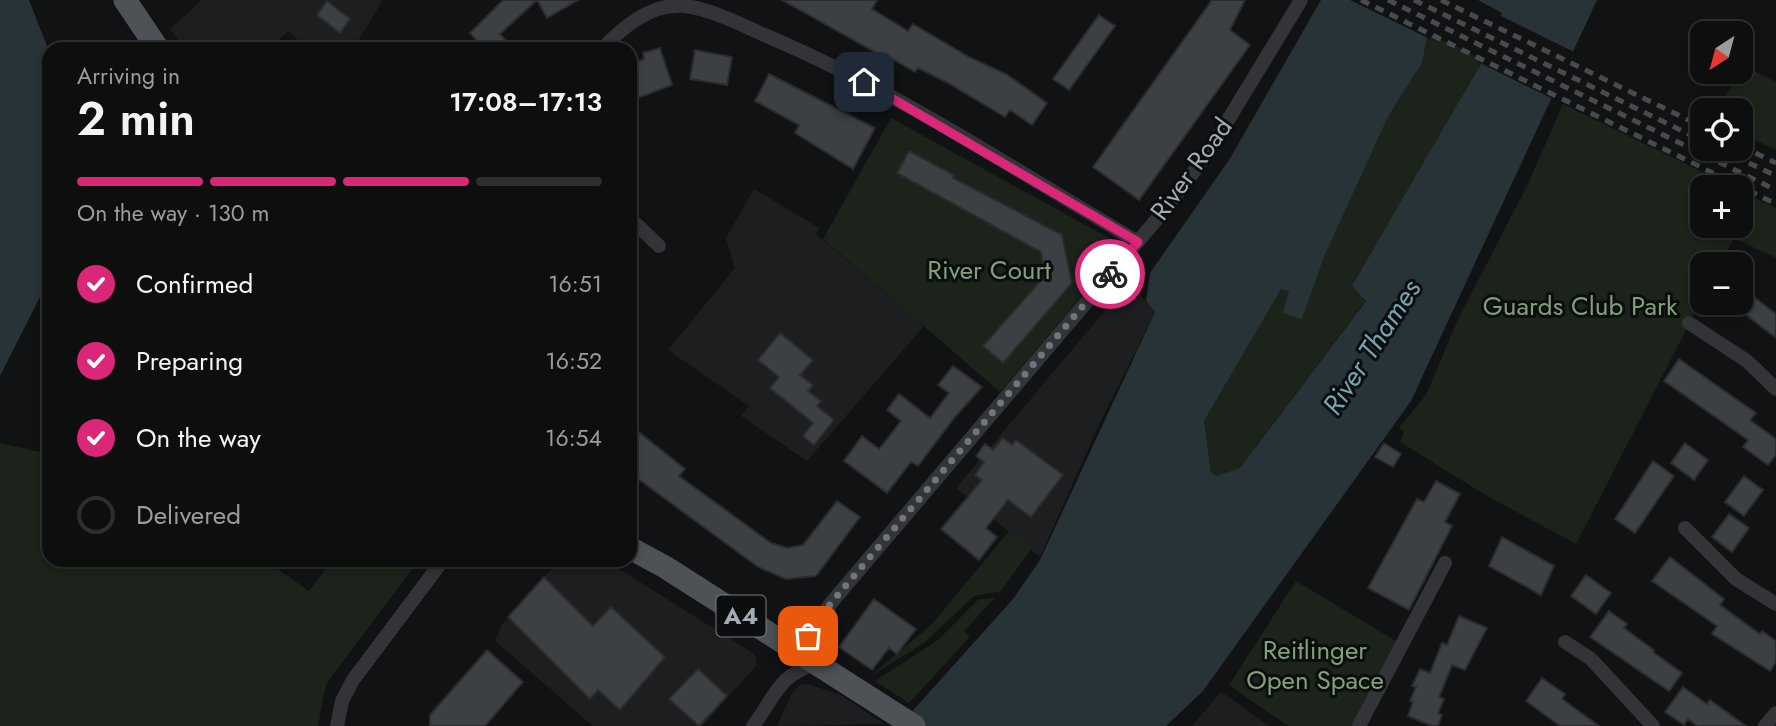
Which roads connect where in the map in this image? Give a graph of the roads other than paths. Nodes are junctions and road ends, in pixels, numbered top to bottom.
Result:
1 (125, 0) edge
2 (1301, 0) edge
3 (153, 42) edge
4 (609, 42) edge
5 (637, 225) edge
6 (1138, 242) junction
7 (659, 246) dead end
8 (1689, 323) dead end
9 (1776, 389) edge
10 (1685, 528) dead end
11 (637, 544) edge
12 (637, 552) edge
13 (1445, 563) dead end
14 (438, 567) edge
15 (665, 567) junction
16 (1776, 604) edge
17 (1565, 642) dead end
18 (817, 663) junction
19 (1776, 713) edge
20 (337, 726) edge
21 (753, 726) edge
22 (914, 726) edge
23 (1359, 726) edge
24 (1653, 726) edge
25 (1765, 726) edge

1 - 3 main road
2 - 6 street, River Road
4 - 6 street
5 - 7 street
6 - 18 street, River Road
8 - 9 street
10 - 16 street
11 - 15 main road, A4
12 - 15 main road, A4
13 - 23 street
14 - 20 street
15 - 18 main road, A4
17 - 24 street
18 - 21 street
18 - 22 main road, A4
19 - 25 street

